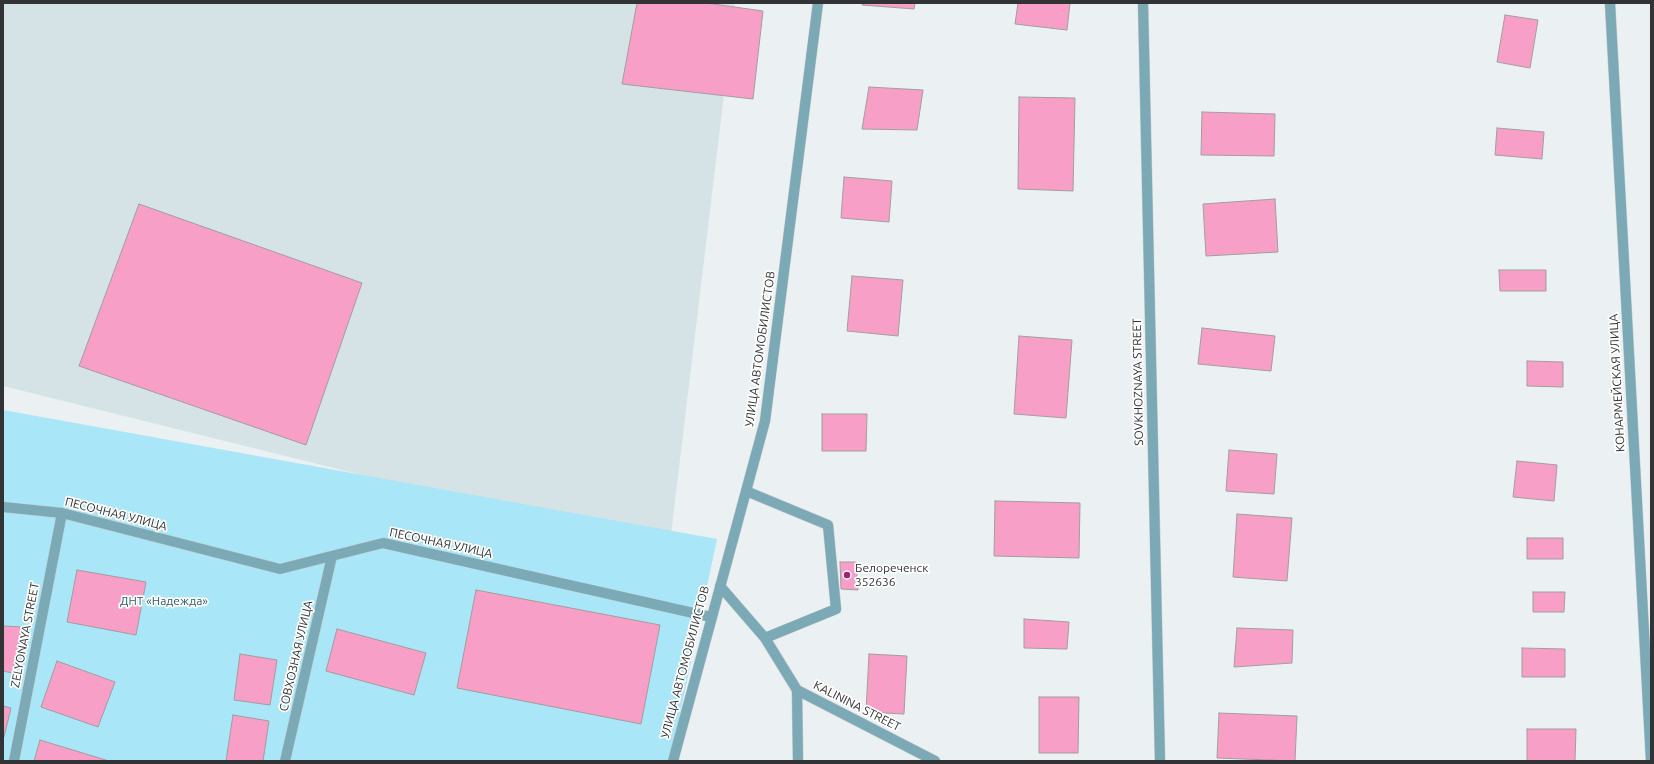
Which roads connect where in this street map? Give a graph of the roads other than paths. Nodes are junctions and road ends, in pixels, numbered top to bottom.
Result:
1 (818, 3) edge
2 (1143, 3) edge
3 (1610, 3) edge
4 (746, 491) junction
5 (3, 507) edge
6 (62, 513) junction
7 (332, 556) junction
8 (720, 586) junction
9 (711, 617) junction
10 (766, 638) junction
11 (797, 690) junction
12 (14, 761) edge
13 (285, 761) edge
14 (673, 761) edge
15 (798, 761) edge
16 (935, 761) edge
17 (1160, 761) edge
18 (1651, 761) edge

1 - 4 street, УЛИЦА АВТОМОБИЛИСТОВ
2 - 17 street, SOVKHOZNAYA STREET
3 - 18 street, КОНАРМЕЙСКАЯ УЛИЦА
4 - 8 street, УЛИЦА АВТОМОБИЛИСТОВ
4 - 10 street
5 - 6 street, ПЕСОЧНАЯ УЛИЦА
6 - 7 street, ПЕСОЧНАЯ УЛИЦА
6 - 12 street, ZELYONAYA STREET
7 - 9 street, ПЕСОЧНАЯ УЛИЦА
7 - 13 street, СОВХОЗНАЯ УЛИЦА
8 - 9 street, УЛИЦА АВТОМОБИЛИСТОВ
8 - 10 street, KALININA STREET
9 - 14 street, УЛИЦА АВТОМОБИЛИСТОВ
10 - 11 street, KALININA STREET
11 - 15 street
11 - 16 street, KALININA STREET

